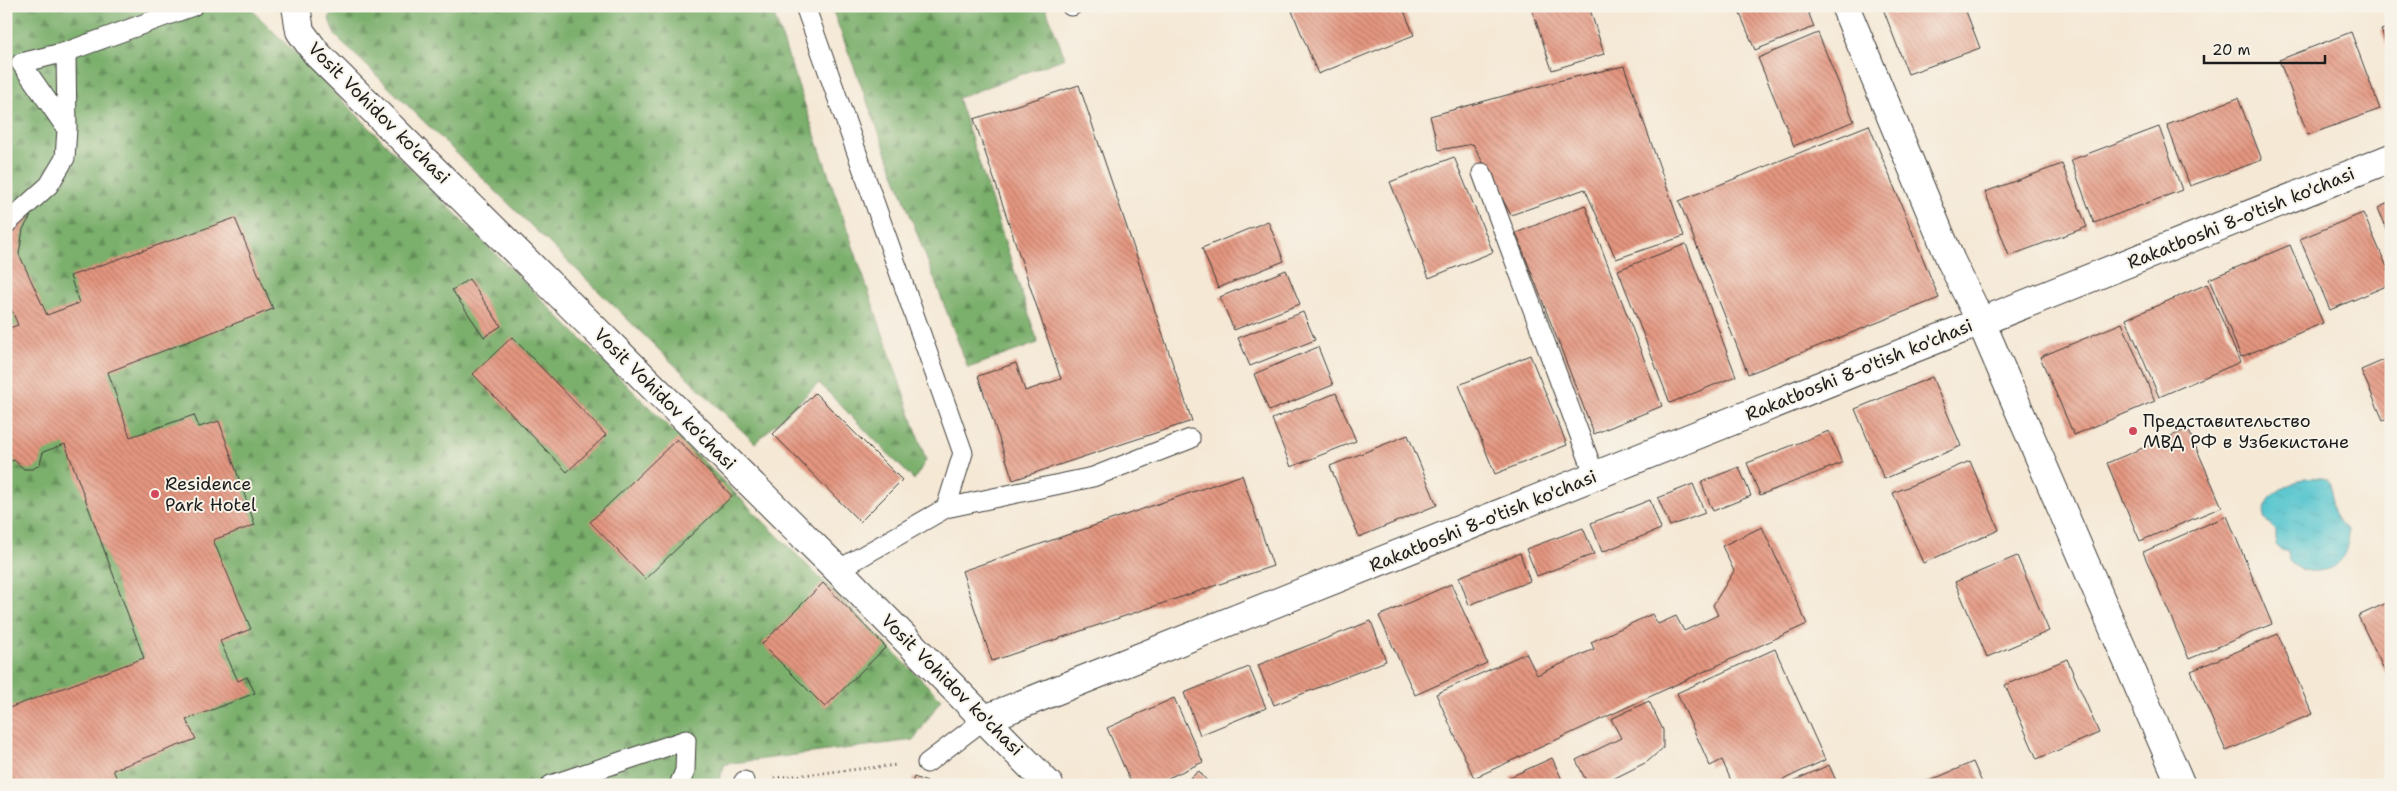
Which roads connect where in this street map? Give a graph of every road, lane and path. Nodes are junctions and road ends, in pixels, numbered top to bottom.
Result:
1 (193, 6) edge
2 (296, 6) edge
3 (805, 6) edge
4 (1845, 6) edge
5 (66, 52) junction
6 (14, 66) edge
7 (66, 129) junction
8 (2391, 158) edge
9 (1482, 173) dead end
10 (6, 224) edge
11 (1980, 322) junction
12 (1190, 439) dead end
13 (1595, 476) junction
14 (946, 508) junction
15 (838, 570) junction
16 (985, 719) junction
17 (927, 762) joint
18 (743, 783) edge
19 (552, 785) edge
20 (679, 785) edge
21 (1049, 785) edge
22 (2181, 785) edge

1 - 5 lane
2 - 15 street, Vosit Vohidov ko'chasi
3 - 14 lane
4 - 11 street, Rakatboshi 8-o'tish ko'chasi
5 - 6 lane
5 - 7 lane
6 - 7 lane
7 - 10 lane
8 - 11 street, Rakatboshi 8-o'tish ko'chasi
9 - 13 lane
11 - 13 street, Rakatboshi 8-o'tish ko'chasi
11 - 22 street, Rakatboshi 8-o'tish ko'chasi
12 - 14 lane
13 - 16 street, Rakatboshi 8-o'tish ko'chasi
14 - 15 lane
15 - 16 street, Vosit Vohidov ko'chasi
16 - 17 lane
16 - 21 street, Vosit Vohidov ko'chasi
17 - 18 path
19 - 20 lane

